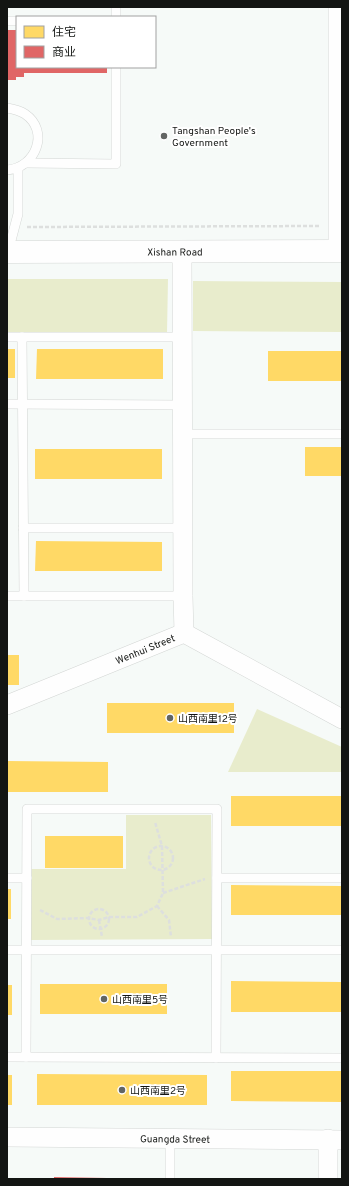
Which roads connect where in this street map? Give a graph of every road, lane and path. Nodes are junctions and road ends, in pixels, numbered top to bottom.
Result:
1 (338, 7) edge
2 (116, 68) edge
3 (7, 108) edge
4 (22, 165) junction
5 (7, 170) edge
6 (338, 226) junction
7 (15, 227) junction
8 (7, 251) edge
9 (340, 251) edge
10 (182, 252) junction
11 (7, 337) edge
12 (22, 337) junction
13 (182, 337) junction
14 (7, 404) edge
15 (23, 404) junction
16 (183, 405) junction
17 (183, 434) junction
18 (342, 434) edge
19 (23, 528) junction
20 (183, 528) junction
21 (7, 596) edge
22 (24, 596) junction
23 (183, 596) junction
24 (184, 633) junction
25 (7, 706) edge
26 (342, 719) edge
27 (152, 809) junction
28 (162, 846) junction
29 (163, 870) junction
30 (7, 878) edge
31 (27, 878) junction
32 (214, 878) junction
33 (342, 878) edge
34 (164, 893) junction
35 (27, 897) junction
36 (157, 906) junction
37 (109, 917) junction
38 (88, 918) junction
39 (7, 950) edge
40 (27, 950) junction
41 (171, 950) junction
42 (216, 950) junction
43 (342, 950) edge
44 (7, 1056) edge
45 (26, 1057) junction
46 (216, 1058) junction
47 (342, 1058) edge
48 (7, 1137) edge
49 (170, 1138) junction
50 (335, 1139) edge
51 (170, 1179) edge
52 (328, 1179) edge

1 - 6 street
2 - 4 lane
3 - 4 lane
4 - 5 lane
4 - 7 lane
6 - 7 path
6 - 9 street
7 - 8 lane
8 - 10 street, Xishan Road
9 - 10 street, Xishan Road
10 - 13 street
11 - 12 lane
12 - 13 lane
12 - 15 lane
13 - 16 street
14 - 15 lane
15 - 16 lane
15 - 19 lane
16 - 17 street
17 - 18 lane
17 - 20 street
19 - 20 lane
19 - 22 lane
20 - 23 street
21 - 22 lane
22 - 23 lane
23 - 24 street
24 - 25 street, Wenhui Street
24 - 26 street, Wenhui Street
27 - 28 path
27 - 31 lane
27 - 32 lane
28 - 29 path
28 - 29 path
28 - 29 path
29 - 34 path
30 - 31 lane
31 - 35 lane
32 - 33 lane
32 - 34 path
32 - 42 lane
34 - 36 path
35 - 38 path
35 - 40 lane
36 - 37 path
36 - 41 path
37 - 38 path
37 - 38 path
37 - 38 path
39 - 40 lane
40 - 41 lane
40 - 45 lane
41 - 42 lane
42 - 43 lane
42 - 46 lane
44 - 45 lane
45 - 46 lane
46 - 47 lane
48 - 49 street, Guangda Street
49 - 50 street, Guangda Street
49 - 51 lane
50 - 52 street

